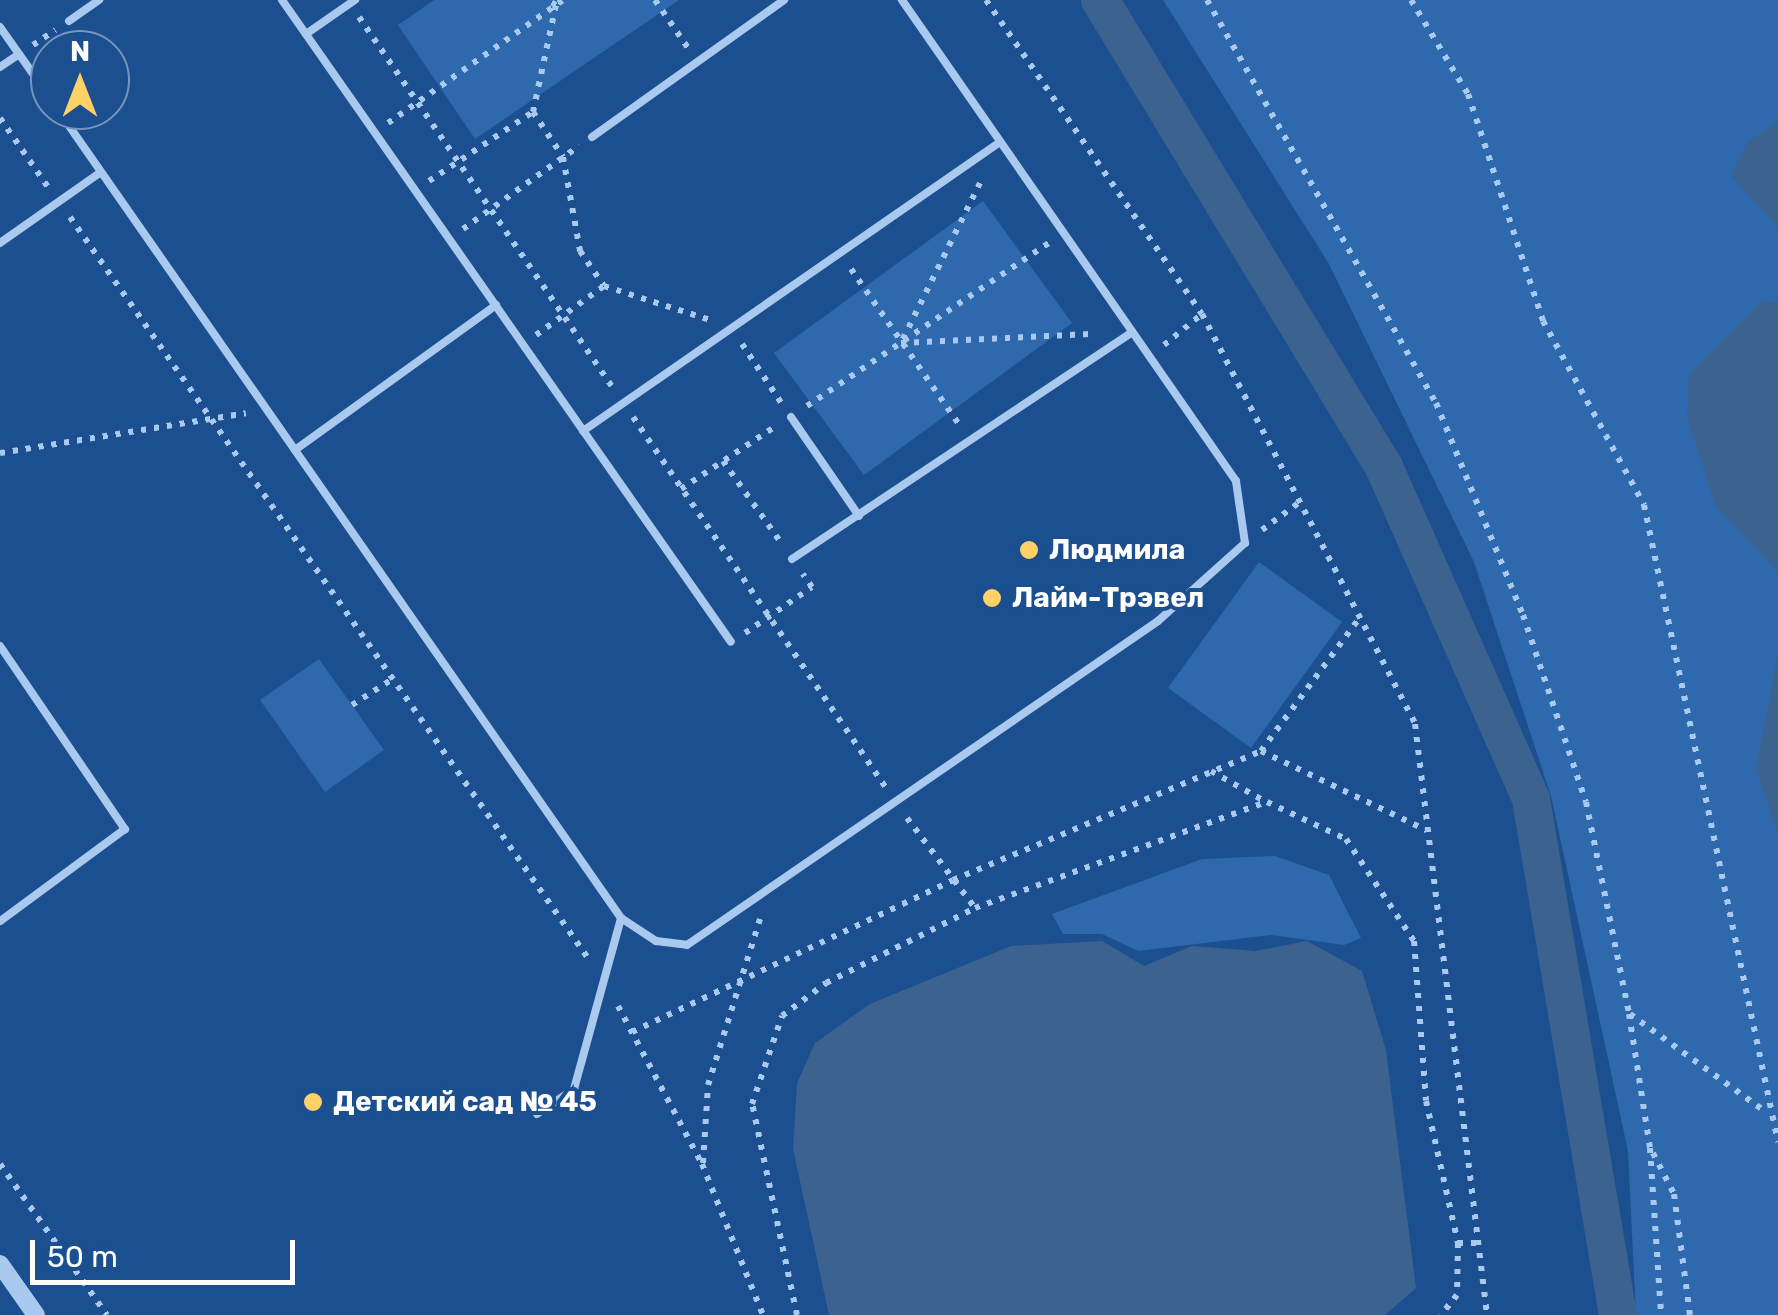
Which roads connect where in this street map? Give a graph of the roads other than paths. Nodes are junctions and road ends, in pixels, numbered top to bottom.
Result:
1 (99, 0) edge
2 (282, 0) edge
3 (784, 0) edge
4 (902, 0) edge
5 (353, 2) edge
6 (68, 21) road end
7 (0, 26) edge
8 (306, 34) junction
9 (19, 54) junction
10 (0, 68) edge
11 (30, 70) edge
12 (72, 130) edge
13 (592, 137) road end
14 (1000, 142) junction
15 (102, 172) junction
16 (0, 243) edge
17 (496, 305) junction
18 (1132, 332) junction
19 (790, 417) road end
20 (583, 430) junction
21 (295, 450) junction
22 (859, 516) junction
23 (792, 558) dead end
24 (731, 642) dead end
25 (0, 646) edge
26 (621, 918) junction
27 (0, 921) edge
28 (537, 1114) dead end
29 (0, 1264) edge
30 (36, 1315) edge

1 - 6 lane
2 - 8 lane
3 - 13 lane
4 - 14 lane
5 - 8 lane
7 - 9 lane
8 - 17 lane
9 - 10 lane
9 - 11 lane
12 - 15 lane
14 - 18 lane
14 - 20 lane
15 - 16 lane
15 - 21 lane
17 - 20 lane
17 - 21 lane
18 - 22 lane
18 - 26 lane
19 - 22 lane
20 - 24 lane
21 - 26 lane
22 - 23 lane
25 - 27 lane
26 - 28 lane
29 - 30 street

